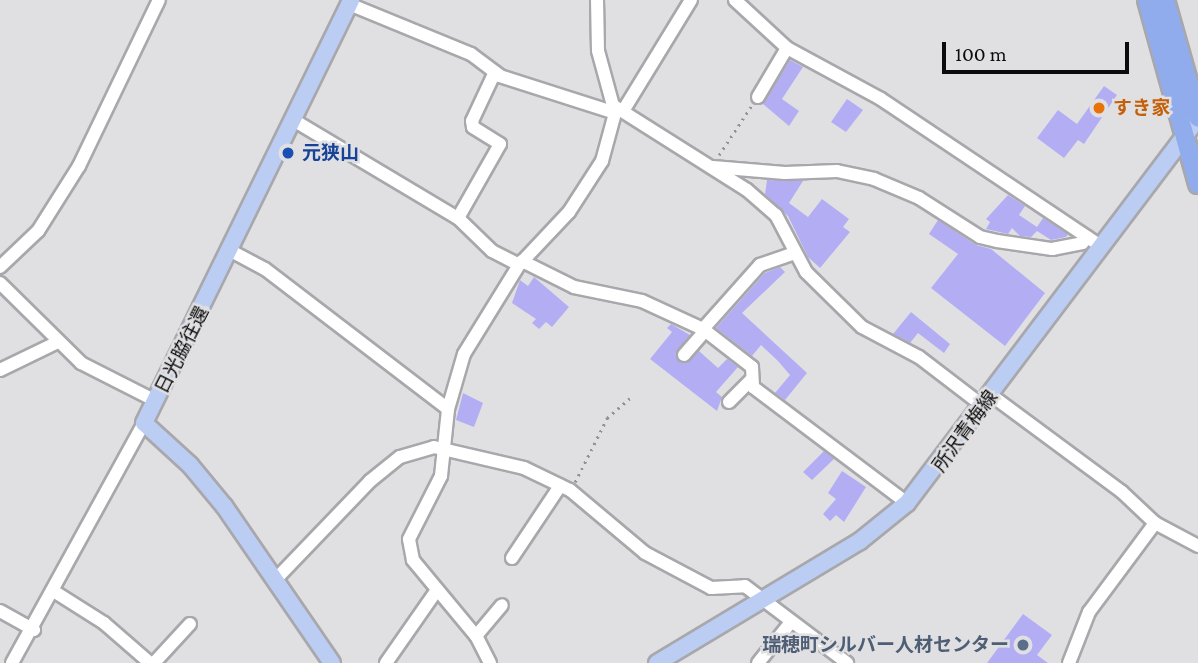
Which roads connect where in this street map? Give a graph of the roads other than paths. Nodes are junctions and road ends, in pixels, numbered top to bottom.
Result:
1 (159, 0) edge
2 (597, 0) edge
3 (691, 0) edge
4 (735, 0) edge
5 (1147, 0) edge
6 (1165, 0) edge
7 (350, 2) edge
8 (787, 47) junction
9 (495, 72) junction
10 (758, 97) road end
11 (617, 110) junction
12 (1198, 117) edge
13 (295, 121) junction
14 (1185, 135) junction
15 (712, 167) junction
16 (1198, 184) edge
17 (458, 218) junction
18 (1095, 242) junction
19 (231, 251) junction
20 (794, 253) junction
21 (521, 263) junction
22 (0, 267) edge
23 (0, 283) edge
24 (704, 330) junction
25 (58, 342) junction
26 (684, 355) dead end
27 (0, 370) edge
28 (751, 380) junction
29 (156, 401) junction
30 (987, 401) junction
31 (729, 402) dead end
32 (448, 409) junction
33 (144, 423) junction
34 (444, 449) junction
35 (565, 488) junction
36 (907, 503) junction
37 (1155, 523) junction
38 (1198, 546) edge
39 (512, 558) dead end
40 (277, 578) junction
41 (437, 590) junction
42 (55, 592) junction
43 (764, 599) junction
44 (502, 605) dead end
45 (0, 611) edge
46 (791, 622) junction
47 (190, 624) dead end
48 (34, 630) junction
49 (476, 636) junction
50 (12, 663) edge
51 (152, 663) edge
52 (332, 663) edge
53 (386, 663) edge
54 (490, 663) edge
55 (657, 663) edge
56 (758, 663) edge
57 (846, 663) edge
58 (1069, 663) edge

1 - 22 street
2 - 11 street
3 - 11 street
4 - 8 street
5 - 14 highway
6 - 12 highway
7 - 9 street
7 - 13 main road, 日光脇往還
8 - 10 street
8 - 18 street
9 - 11 street
9 - 17 street
11 - 15 street
11 - 21 street
12 - 14 main road, 所沢青梅線
13 - 17 street
13 - 19 main road, 日光脇往還
14 - 16 highway
14 - 18 main road, 所沢青梅線
15 - 18 street
15 - 20 street
17 - 21 street
18 - 30 main road, 所沢青梅線
19 - 29 main road, 日光脇往還
19 - 32 street
20 - 24 street
20 - 30 street
21 - 24 street
21 - 32 street
23 - 25 street
24 - 26 street
24 - 28 street
25 - 27 street
25 - 29 street
28 - 31 street
28 - 36 street
29 - 33 main road, 日光脇往還
30 - 36 main road, 所沢青梅線
30 - 37 street
32 - 34 street
33 - 40 main road
33 - 42 street
34 - 35 street
34 - 40 street
34 - 41 street
35 - 39 street
35 - 43 street
36 - 43 main road, 所沢青梅線
37 - 38 street
37 - 58 street
40 - 52 main road
41 - 49 street
41 - 53 street
42 - 48 street
42 - 51 street
43 - 46 street
43 - 55 main road, 所沢青梅線
44 - 49 street
45 - 48 street
46 - 56 street
46 - 57 street
47 - 51 street
48 - 50 street
49 - 54 street

